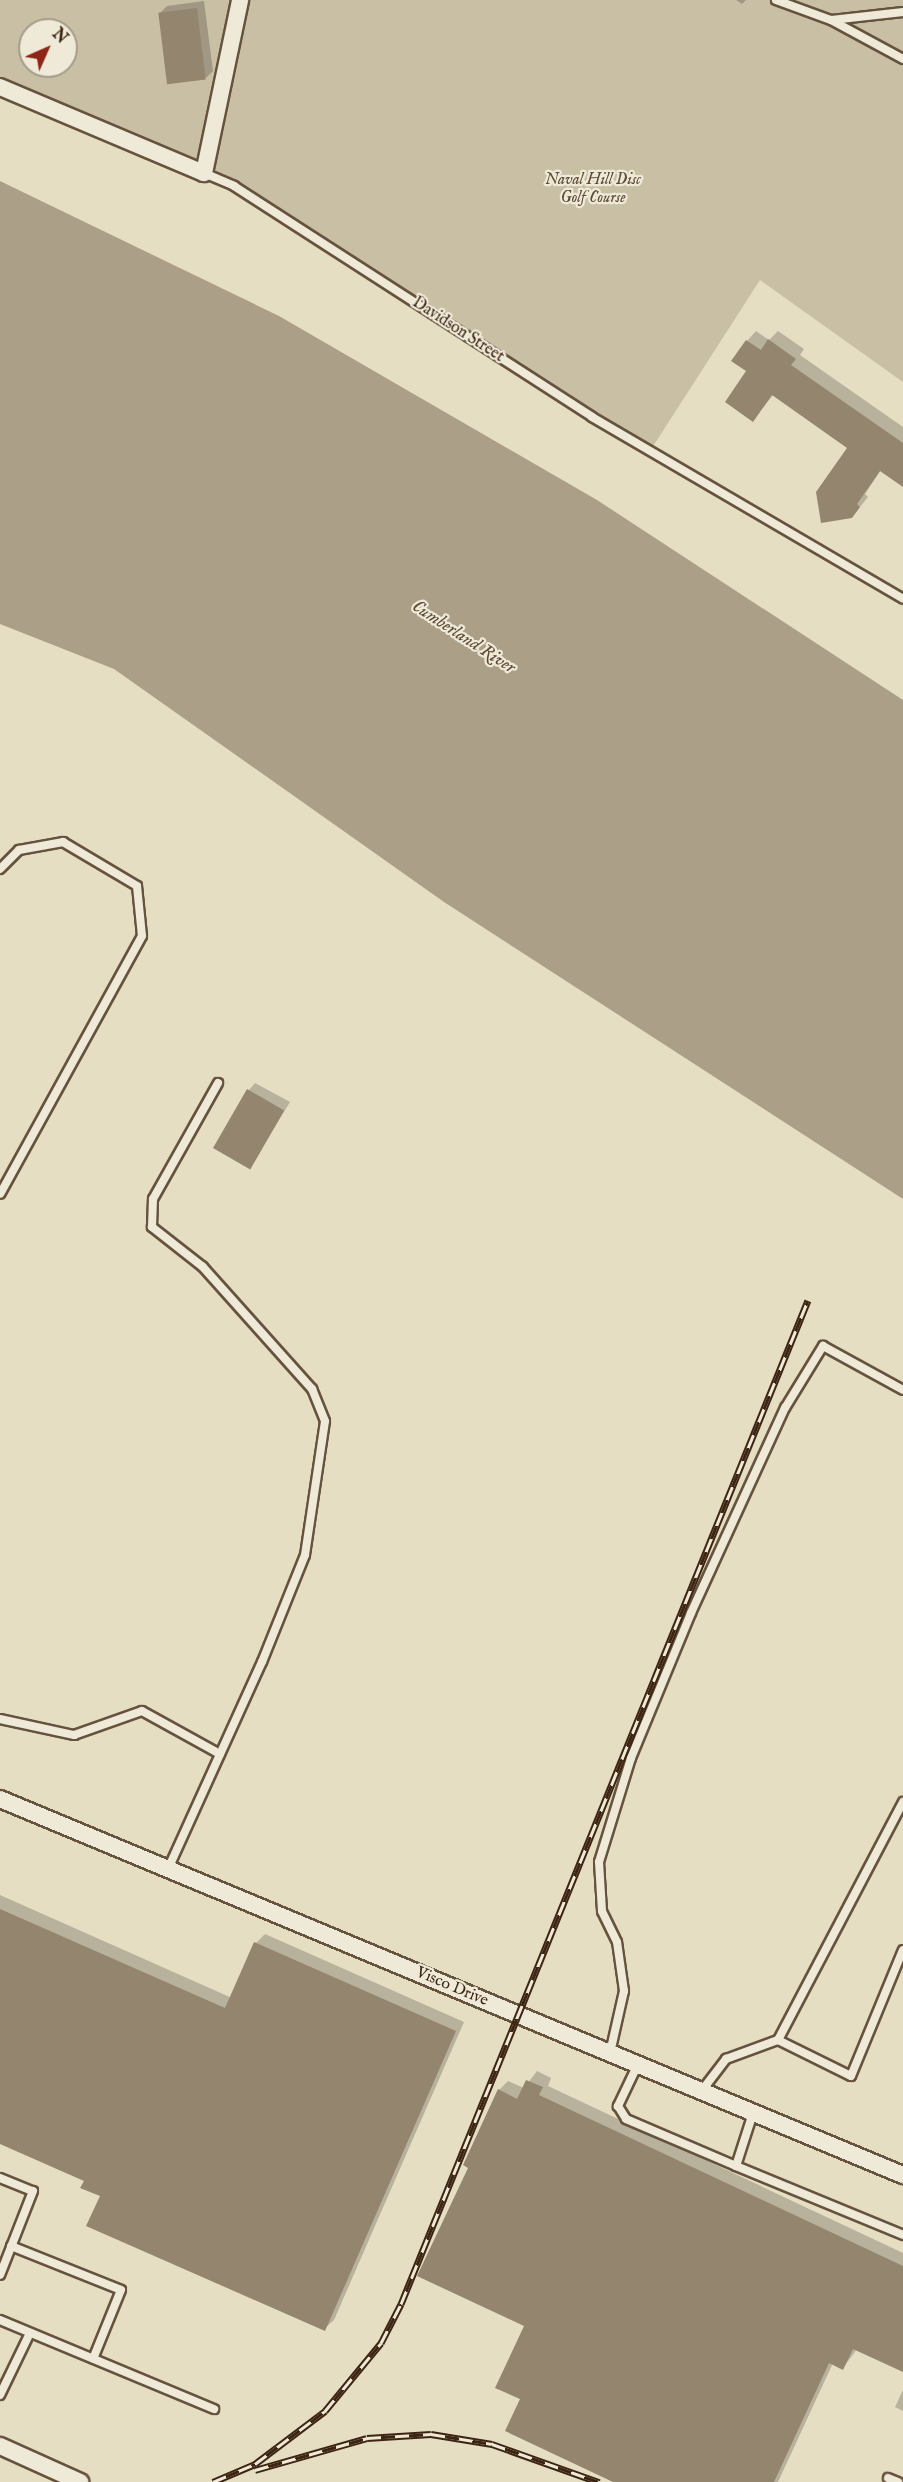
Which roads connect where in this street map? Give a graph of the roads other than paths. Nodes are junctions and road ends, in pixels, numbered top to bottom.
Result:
1 (240, 0) edge
2 (776, 0) edge
3 (903, 12) edge
4 (831, 20) junction
5 (903, 59) edge
6 (0, 87) edge
7 (204, 172) junction
8 (903, 599) edge
9 (0, 869) edge
10 (218, 1083) dead end
11 (0, 1194) edge
12 (903, 1390) edge
13 (0, 1719) edge
14 (220, 1754) junction
15 (0, 1799) edge
16 (903, 1802) edge
17 (168, 1869) junction
18 (903, 1950) edge
19 (778, 2040) junction
20 (610, 2053) junction
21 (638, 2064) junction
22 (700, 2093) junction
23 (753, 2113) junction
24 (736, 2166) junction
25 (903, 2175) edge
26 (0, 2178) edge
27 (903, 2235) edge
28 (11, 2246) junction
29 (0, 2275) edge
30 (0, 2320) edge
31 (30, 2333) junction
32 (93, 2359) junction
33 (0, 2396) edge
34 (214, 2409) dead end
35 (0, 2446) edge
36 (888, 2478) dead end
37 (80, 2482) edge
38 (898, 2482) edge

1 - 7 street
2 - 4 lane
3 - 4 lane
4 - 5 lane
6 - 7 street, Davidson Street
7 - 8 lane, Davidson Street
9 - 11 lane
10 - 14 lane
12 - 20 lane
13 - 14 lane
14 - 17 lane
15 - 17 street, Visco Drive
16 - 19 lane
17 - 20 street, Visco Drive
18 - 19 lane
19 - 22 lane
20 - 21 street, Visco Drive
21 - 22 street, Visco Drive
21 - 24 lane
22 - 23 street, Visco Drive
23 - 24 lane
23 - 25 street, Visco Drive
24 - 27 lane
26 - 28 lane
28 - 29 lane
28 - 32 lane
30 - 31 lane
31 - 32 lane
31 - 33 lane
32 - 34 lane
35 - 37 street
36 - 38 lane

